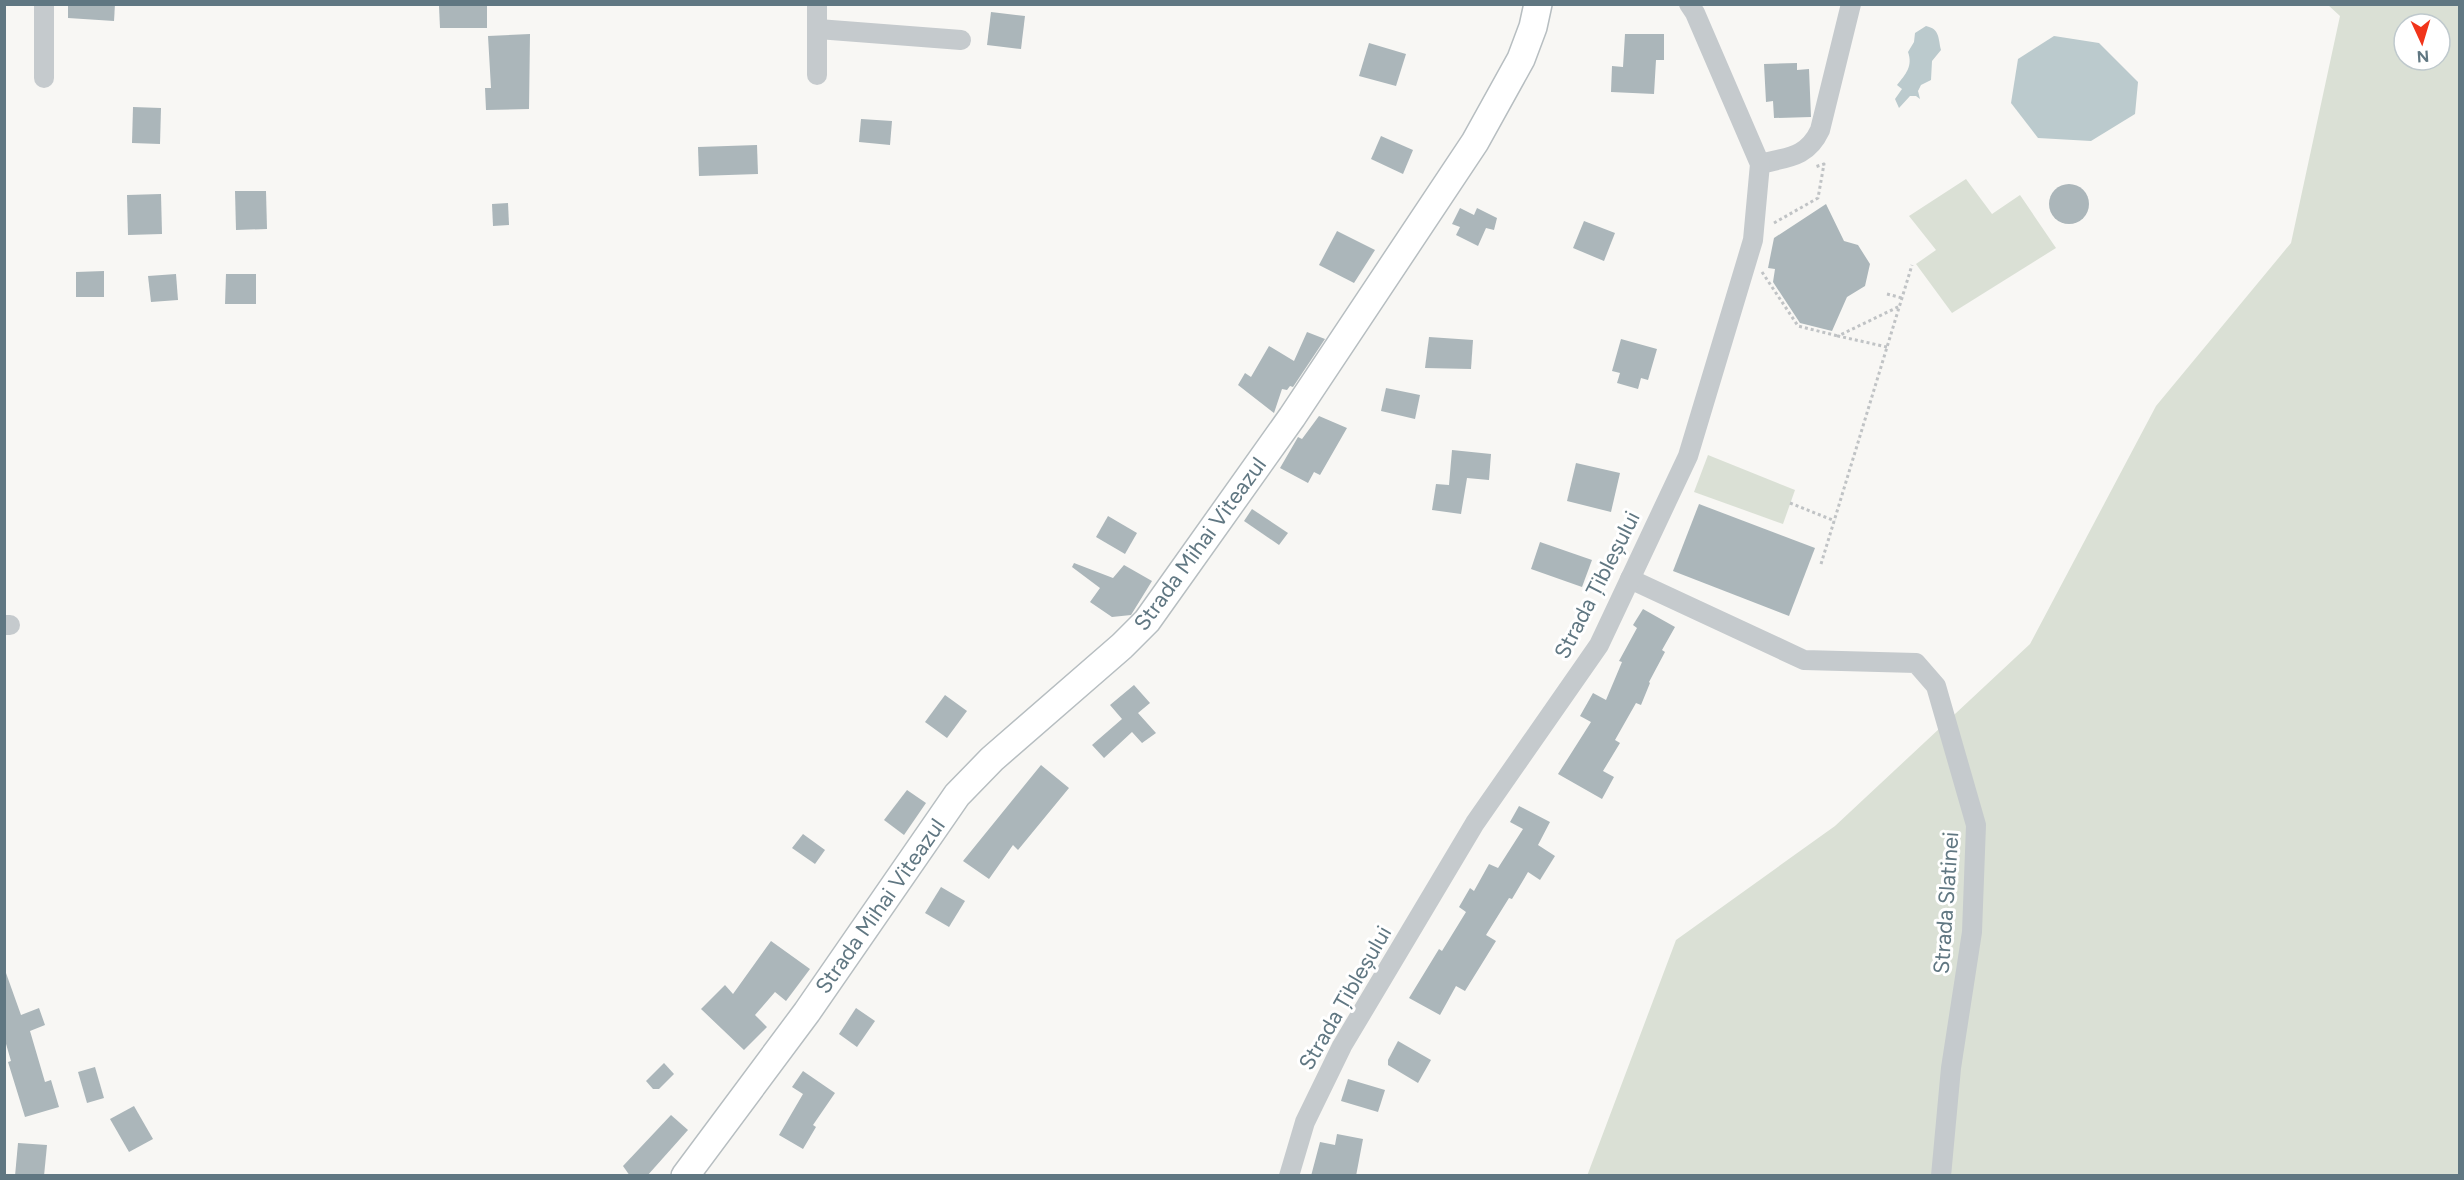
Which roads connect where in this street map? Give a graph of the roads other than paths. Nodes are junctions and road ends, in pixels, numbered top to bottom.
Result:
1 (44, 4) edge
2 (817, 4) edge
3 (1538, 4) edge
4 (1689, 4) edge
5 (1851, 4) edge
6 (818, 29) junction
7 (961, 40) dead end
8 (817, 75) dead end
9 (44, 78) dead end
10 (1760, 164) junction
11 (1630, 579) junction
12 (685, 1176) edge
13 (1290, 1176) edge
14 (1941, 1176) edge

1 - 9 street
2 - 6 street
3 - 12 main road, Strada Mihai Viteazul
4 - 10 street, Strada Țibleșului
5 - 10 street
6 - 7 street
6 - 8 street
10 - 11 street, Strada Țibleșului
11 - 13 street, Strada Țibleșului
11 - 14 street, Strada Slatinei

